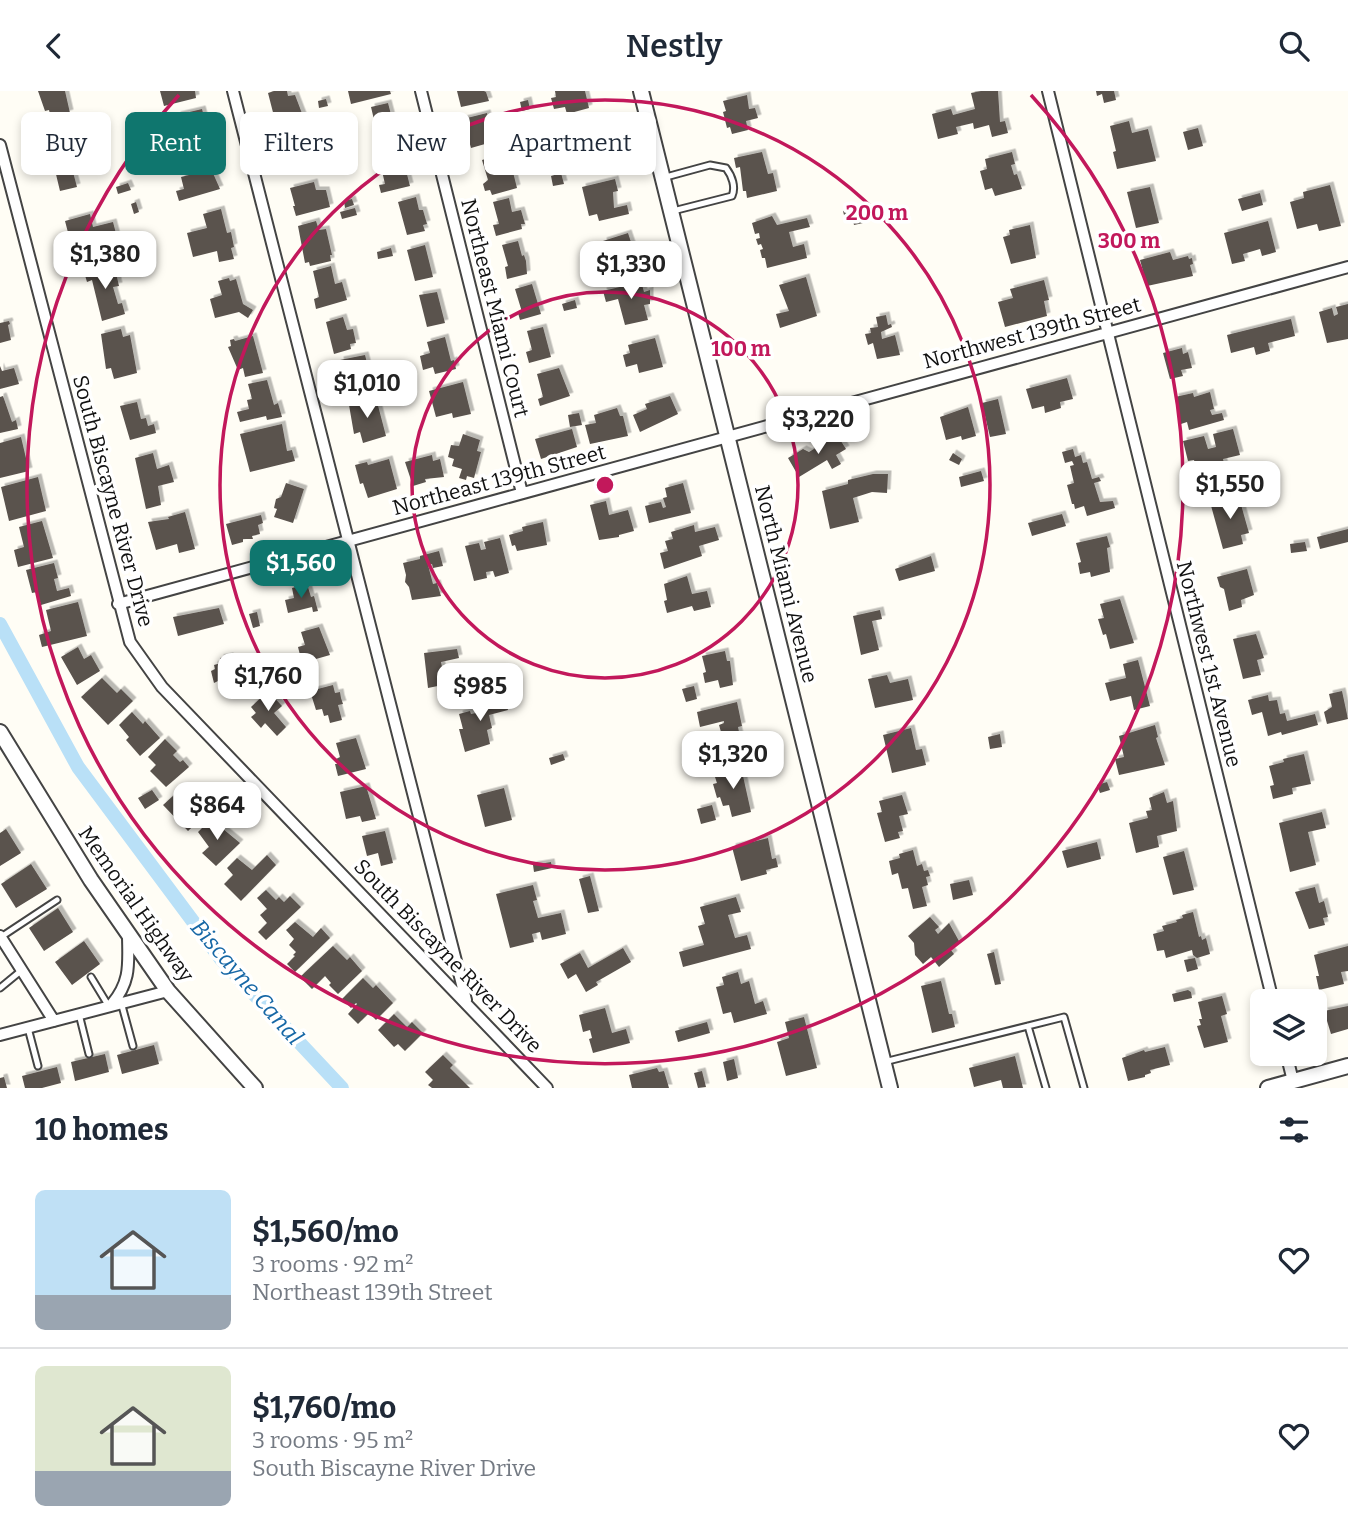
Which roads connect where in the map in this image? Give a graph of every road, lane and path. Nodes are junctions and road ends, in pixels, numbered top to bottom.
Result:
1 (233, 91) edge
2 (421, 91) edge
3 (641, 91) edge
4 (1048, 91) edge
5 (0, 145) edge
6 (663, 178) junction
7 (671, 211) junction
8 (1348, 267) edge
9 (1107, 332) junction
10 (727, 437) junction
11 (522, 493) junction
12 (348, 542) junction
13 (118, 604) junction
14 (0, 732) edge
15 (57, 900) dead end
16 (128, 933) junction
17 (1, 937) edge
18 (22, 970) junction
19 (90, 977) dead end
20 (0, 988) edge
21 (1270, 989) edge
22 (167, 991) junction
23 (466, 1001) junction
24 (114, 1004) junction
25 (79, 1014) junction
26 (54, 1021) junction
27 (1028, 1026) junction
28 (28, 1028) junction
29 (0, 1035) edge
30 (133, 1046) dead end
31 (89, 1054) dead end
32 (884, 1062) junction
33 (38, 1066) dead end
34 (1289, 1066) edge
35 (1348, 1066) edge
36 (1293, 1081) junction
37 (255, 1088) edge
38 (547, 1088) edge
39 (890, 1088) edge
40 (1046, 1088) edge
41 (1084, 1088) edge
42 (1268, 1088) edge

1 - 12 street
2 - 11 street, Northeast Miami Court
3 - 6 street, North Miami Avenue
4 - 9 street, Northwest 1st Avenue
5 - 13 street, South Biscayne River Drive
6 - 7 street, North Miami Avenue
6 - 7 lane
7 - 10 street, North Miami Avenue
8 - 9 street, Northwest 139th Street
9 - 10 street, Northwest 139th Street
9 - 21 street, Northwest 1st Avenue
10 - 11 street, Northeast 139th Street
10 - 32 street, North Miami Avenue
11 - 12 street, Northeast 139th Street
12 - 13 street, Northeast 139th Street
12 - 23 street
13 - 23 street, South Biscayne River Drive
14 - 16 street, Memorial Highway
15 - 17 lane
16 - 22 street, Memorial Highway
16 - 24 street
17 - 18 street
18 - 20 lane
18 - 26 street
19 - 24 lane
22 - 24 street
22 - 37 street, Memorial Highway
23 - 38 street, South Biscayne River Drive
24 - 25 street
24 - 30 lane
25 - 26 street
25 - 31 lane
26 - 28 street
27 - 32 lane
27 - 40 lane
27 - 41 lane
28 - 29 street
28 - 33 lane
32 - 39 street, North Miami Avenue
34 - 36 street
35 - 36 street
36 - 42 street

